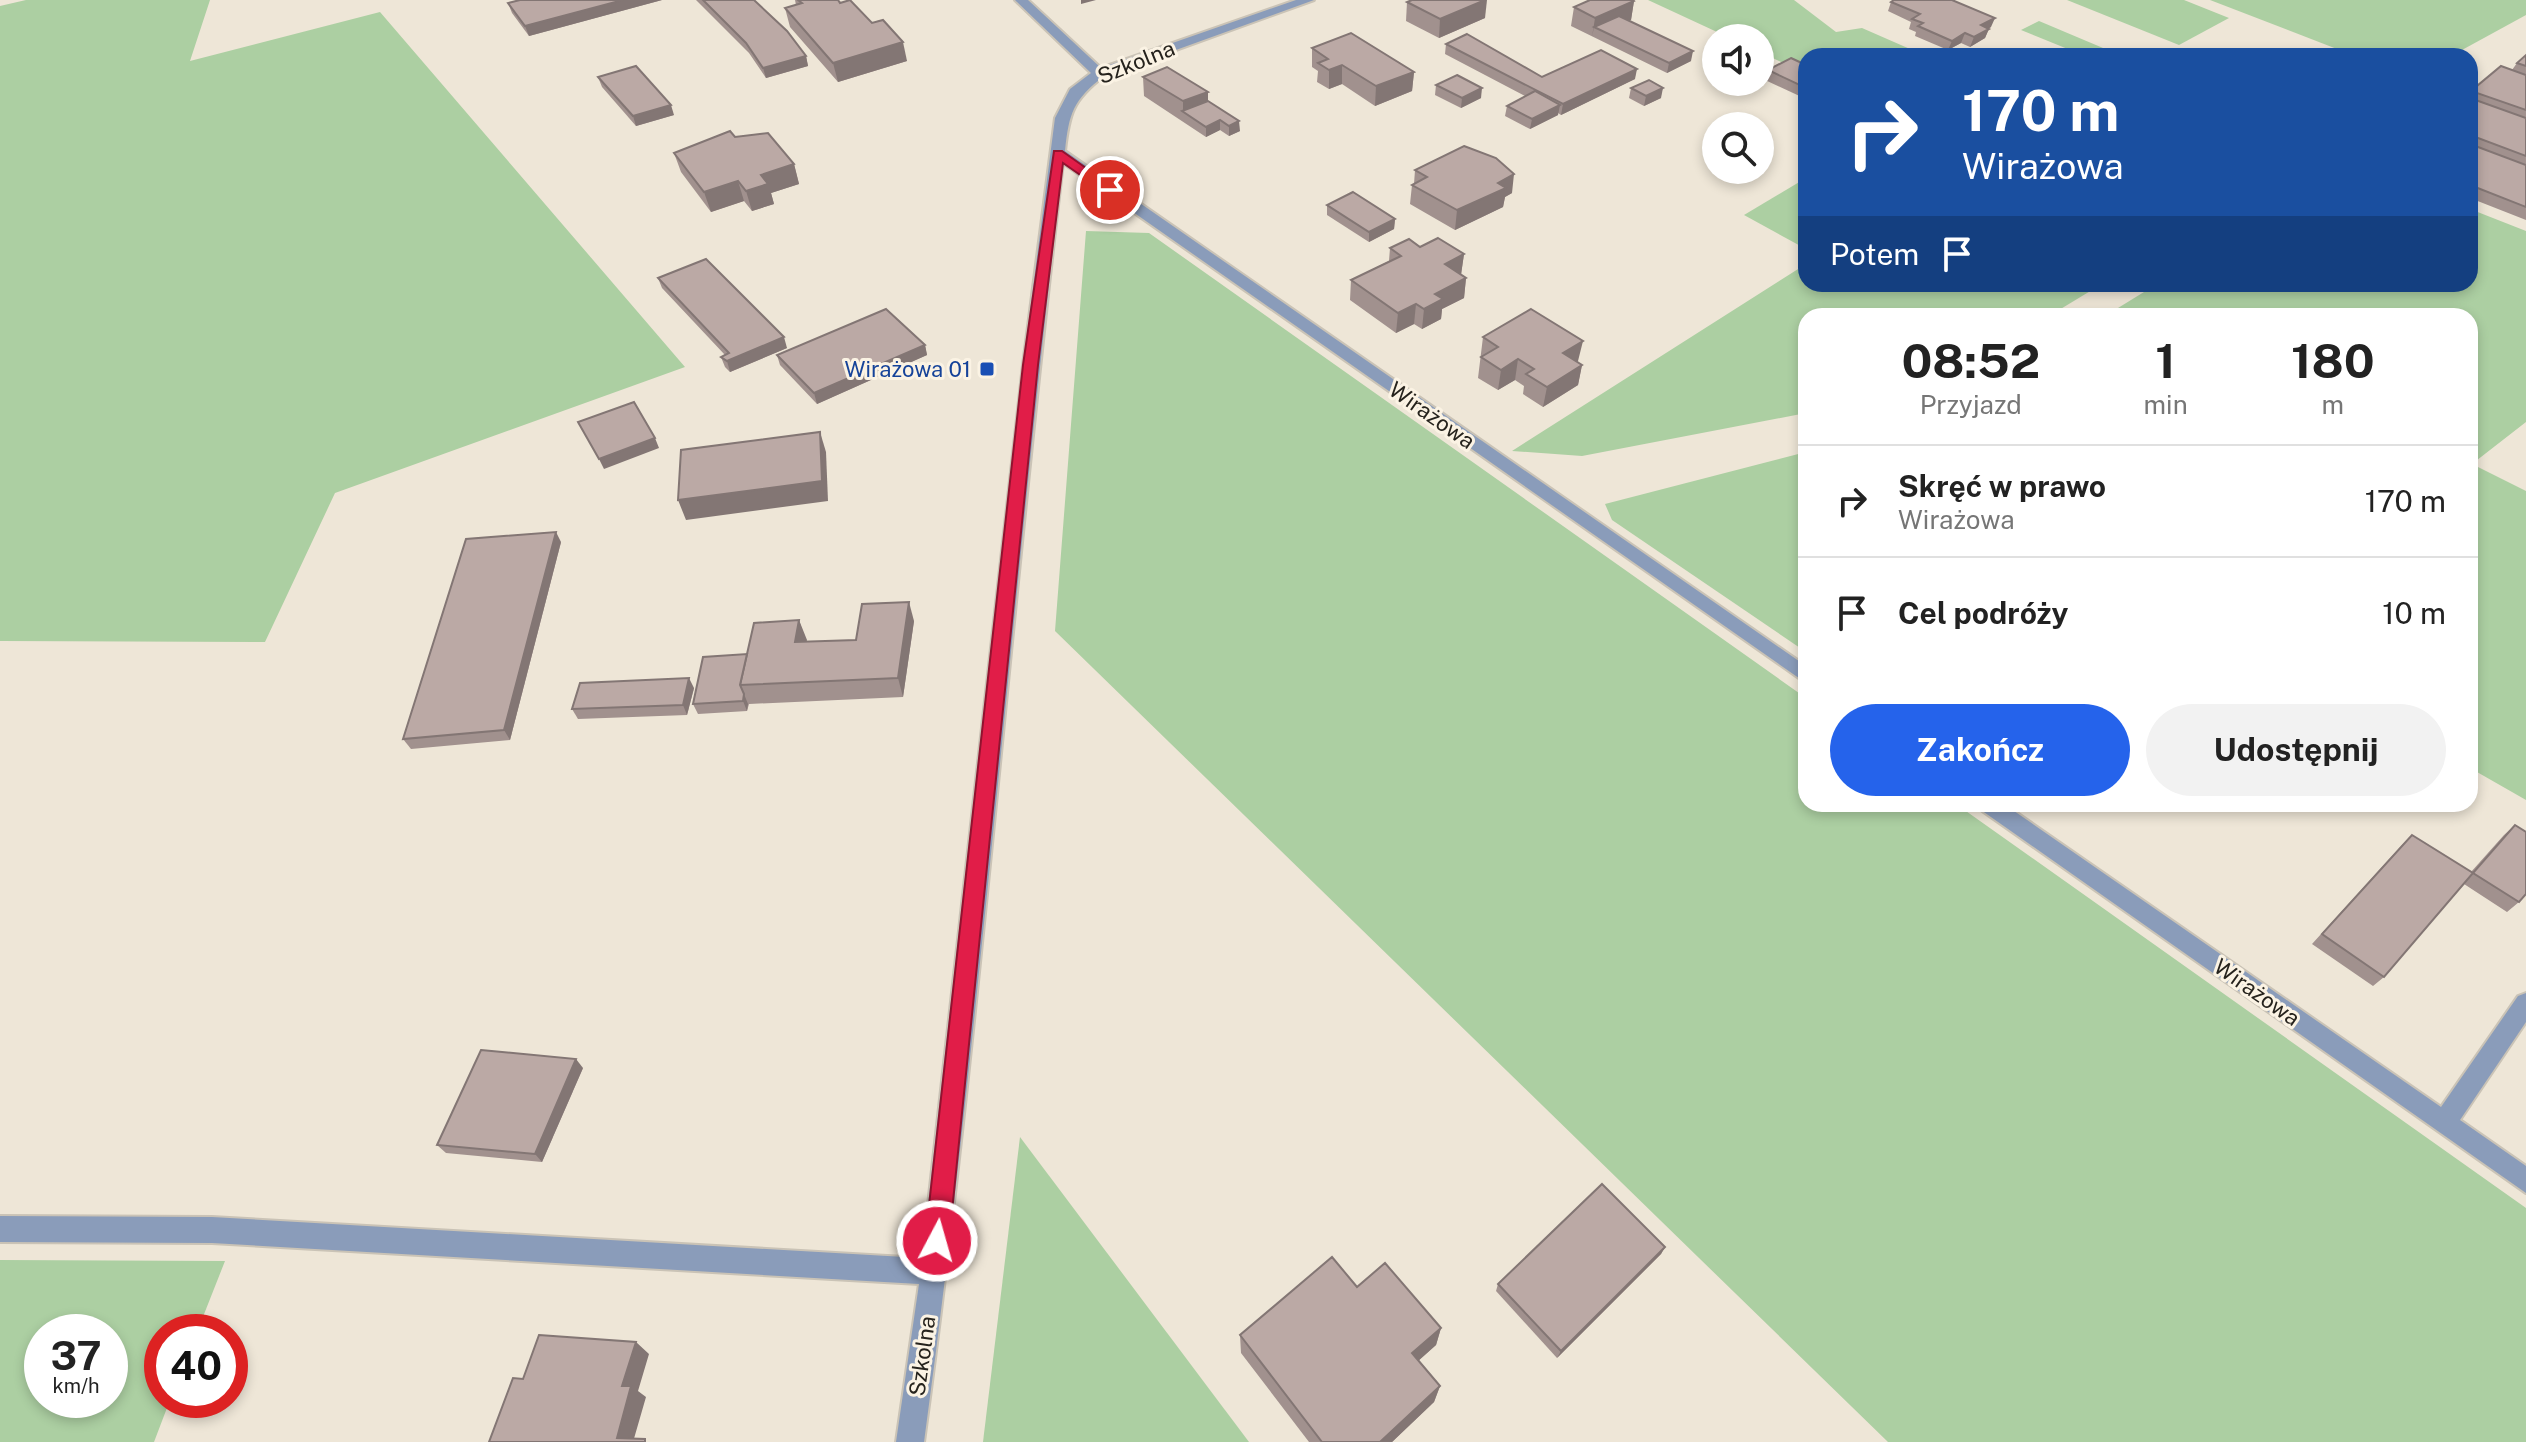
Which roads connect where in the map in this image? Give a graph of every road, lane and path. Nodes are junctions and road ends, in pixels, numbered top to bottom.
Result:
1 (1021, 0) edge
2 (1308, 0) edge
3 (1099, 73) junction
4 (1058, 153) junction
5 (1798, 670) edge
6 (1999, 812) edge
7 (2526, 1003) edge
8 (2444, 1123) junction
9 (2526, 1181) edge
10 (0, 1229) edge
11 (934, 1272) junction
12 (910, 1442) edge

1 - 3 street
2 - 3 street, Szkolna
3 - 4 street, Szkolna
4 - 5 street, Wirażowa
4 - 11 street, Szkolna
6 - 8 street, Wirażowa
7 - 8 street
8 - 9 street, Wirażowa
10 - 11 street
11 - 12 street, Szkolna

